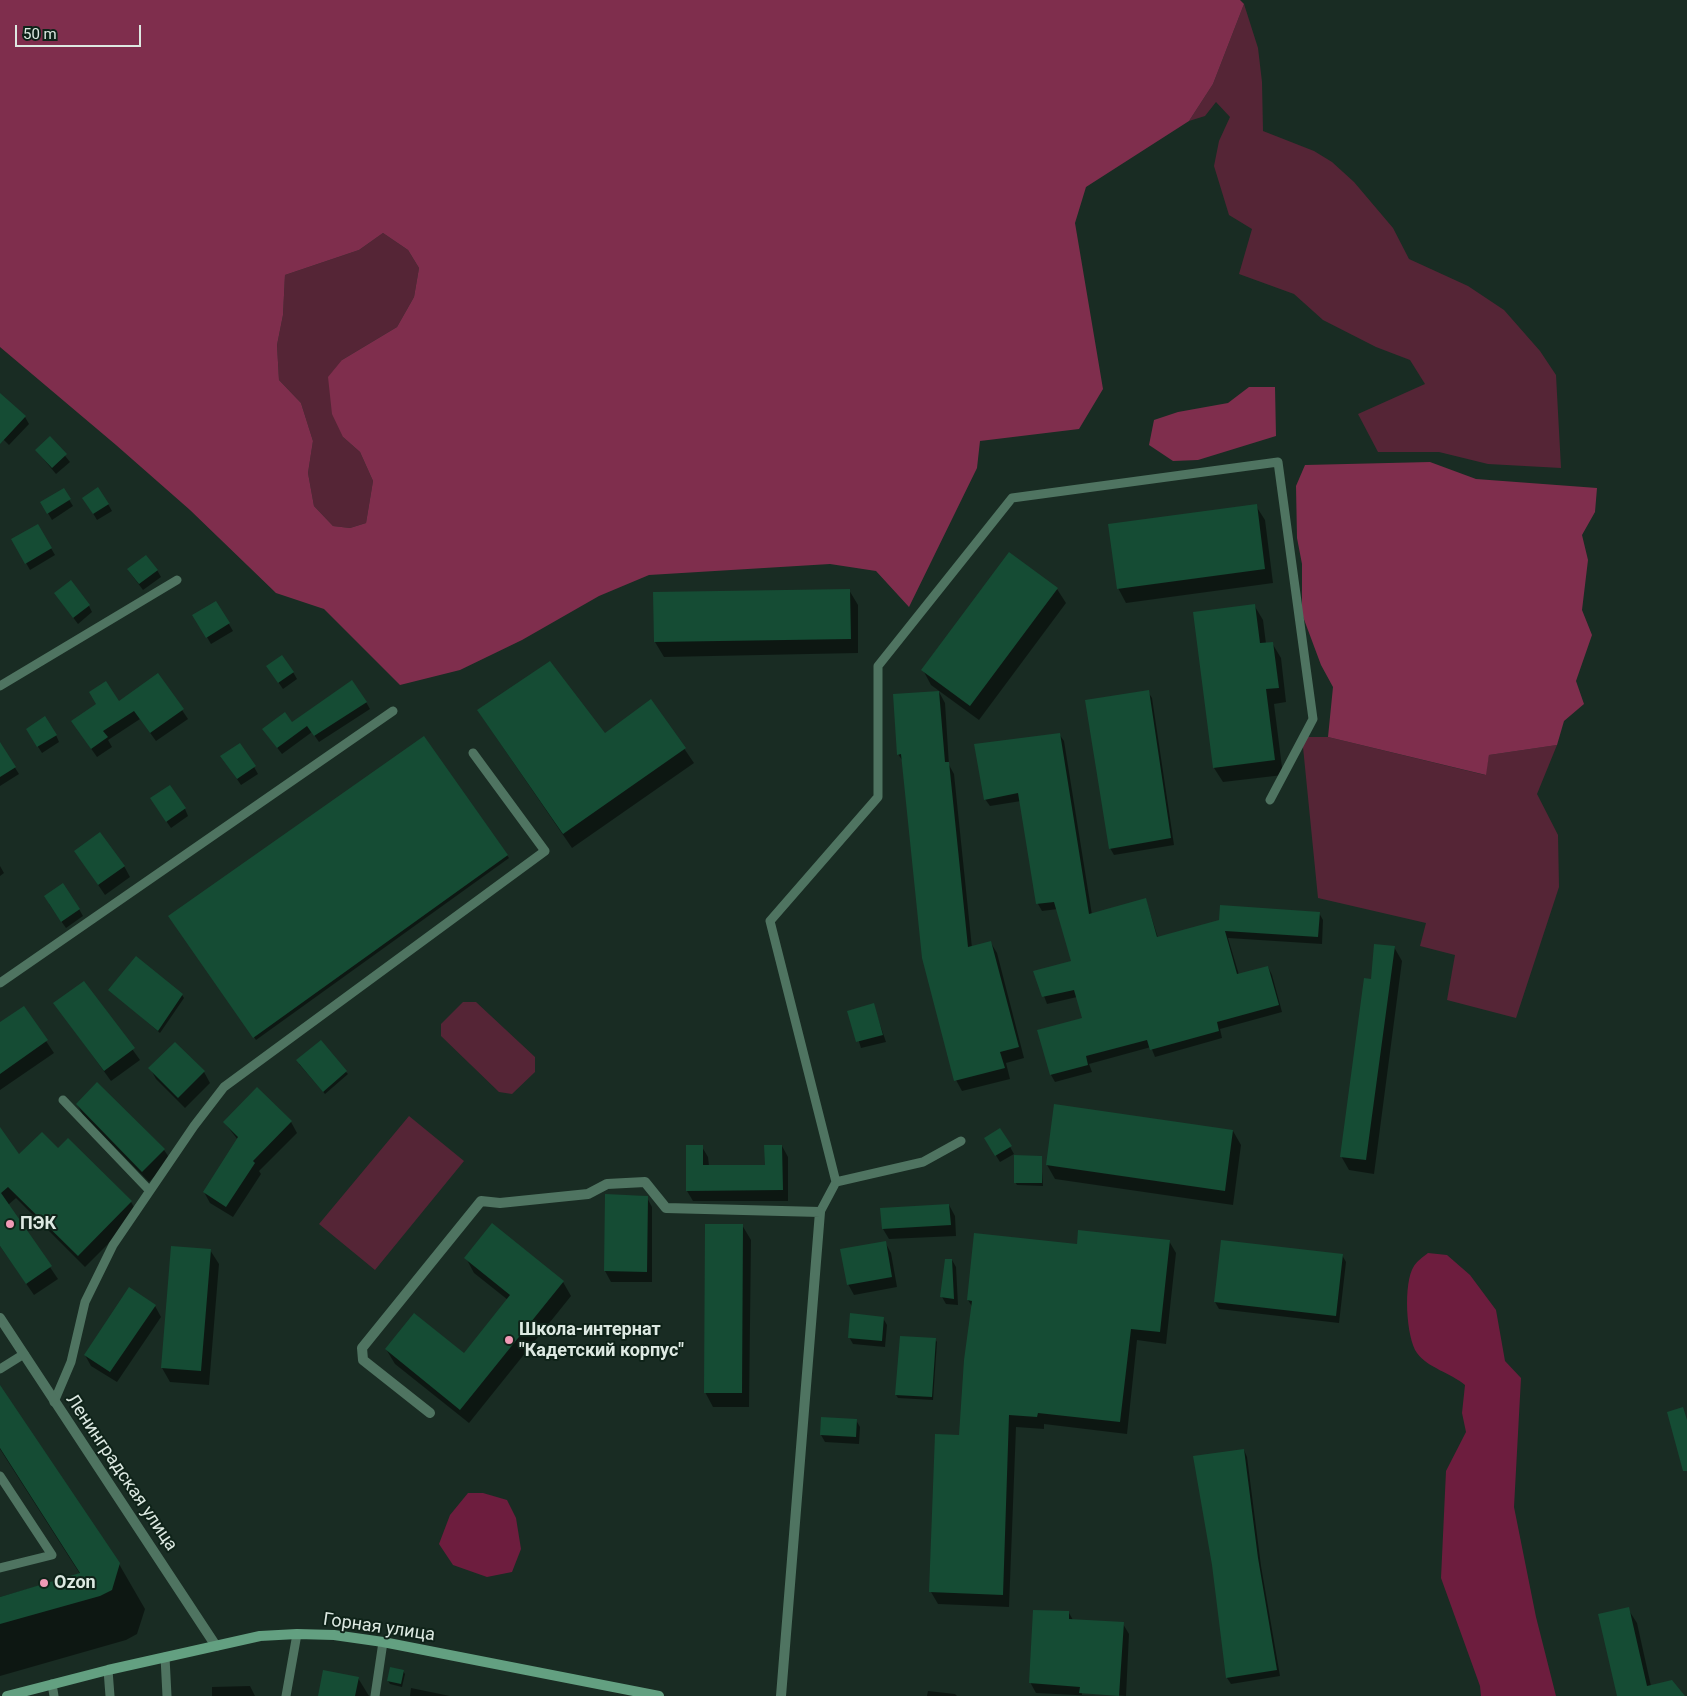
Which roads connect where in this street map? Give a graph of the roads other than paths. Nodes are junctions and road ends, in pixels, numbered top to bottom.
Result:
1 (177, 580) dead end
2 (0, 686) edge
3 (393, 711) dead end
4 (474, 754) dead end
5 (1270, 800) dead end
6 (0, 983) edge
7 (63, 1100) dead end
8 (961, 1141) dead end
9 (836, 1182) junction
10 (149, 1190) junction
11 (820, 1212) junction
12 (0, 1318) edge
13 (24, 1354) junction
14 (0, 1369) edge
15 (54, 1402) junction
16 (430, 1413) dead end
17 (0, 1476) edge
18 (0, 1568) edge
19 (297, 1634) junction
20 (382, 1642) junction
21 (216, 1646) junction
22 (165, 1657) junction
23 (108, 1670) junction
24 (52, 1684) junction
25 (7, 1696) edge
26 (54, 1696) edge
27 (110, 1696) edge
28 (167, 1696) edge
29 (286, 1696) edge
30 (375, 1696) edge
31 (659, 1696) edge
32 (781, 1696) edge

1 - 2 lane
3 - 6 lane
4 - 10 lane
5 - 9 lane
7 - 10 lane
8 - 9 lane
9 - 11 lane
10 - 15 lane
11 - 16 street
11 - 32 street
12 - 13 street, Ленинградская улица
13 - 14 lane
13 - 15 street, Ленинградская улица
15 - 21 street, Ленинградская улица
17 - 18 lane
19 - 20 street, Горная улица
19 - 21 street, Горная улица
19 - 29 lane
20 - 30 lane
20 - 31 street, Горная улица
21 - 22 street, Горная улица
22 - 23 street, Горная улица
22 - 28 lane
23 - 24 street, Горная улица
23 - 27 lane
24 - 25 street, Горная улица
24 - 26 lane

